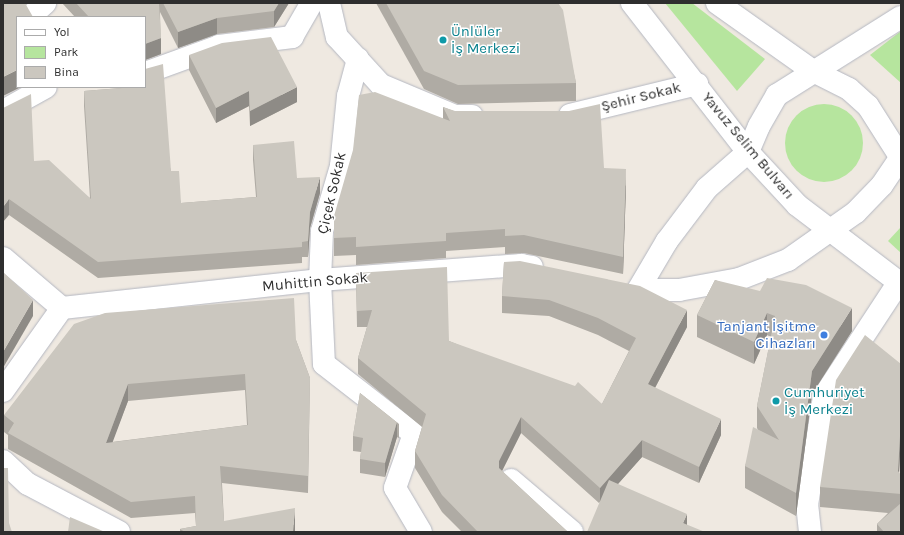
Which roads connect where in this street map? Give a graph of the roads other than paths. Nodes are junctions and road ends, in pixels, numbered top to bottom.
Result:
1 (312, 3) edge
2 (329, 3) edge
3 (632, 3) edge
4 (717, 3) edge
5 (901, 17) edge
6 (358, 59) junction
7 (813, 72) junction
8 (146, 73) edge
9 (696, 84) junction
10 (44, 88) edge
11 (3, 111) edge
12 (493, 116) edge
13 (546, 116) edge
14 (748, 152) junction
15 (901, 158) edge
16 (831, 229) junction
17 (3, 258) edge
18 (550, 271) edge
19 (320, 280) junction
20 (900, 283) edge
21 (616, 285) edge
22 (638, 290) junction
23 (62, 308) junction
24 (3, 391) edge
25 (3, 461) edge
26 (511, 480) edge
27 (119, 532) edge
28 (421, 532) edge
29 (572, 532) edge
30 (810, 532) edge

1 - 8 street
2 - 6 street
3 - 9 street, Yavuz Selim Bulvarı
4 - 7 street
5 - 7 street
6 - 12 street
6 - 19 street, Çiçek Sokak
7 - 14 street
7 - 15 street
9 - 13 street, Şehir Sokak
9 - 14 street, Yavuz Selim Bulvarı
10 - 11 street
14 - 16 street, Yavuz Selim Bulvarı
14 - 22 street
15 - 16 street
16 - 20 street, Yavuz Selim Bulvarı
16 - 22 street
17 - 23 street
18 - 19 street, Muhittin Sokak
19 - 23 street, Muhittin Sokak
19 - 28 street, Çiçek Sokak
20 - 30 street
21 - 22 street
23 - 24 street
25 - 27 street
26 - 29 street

